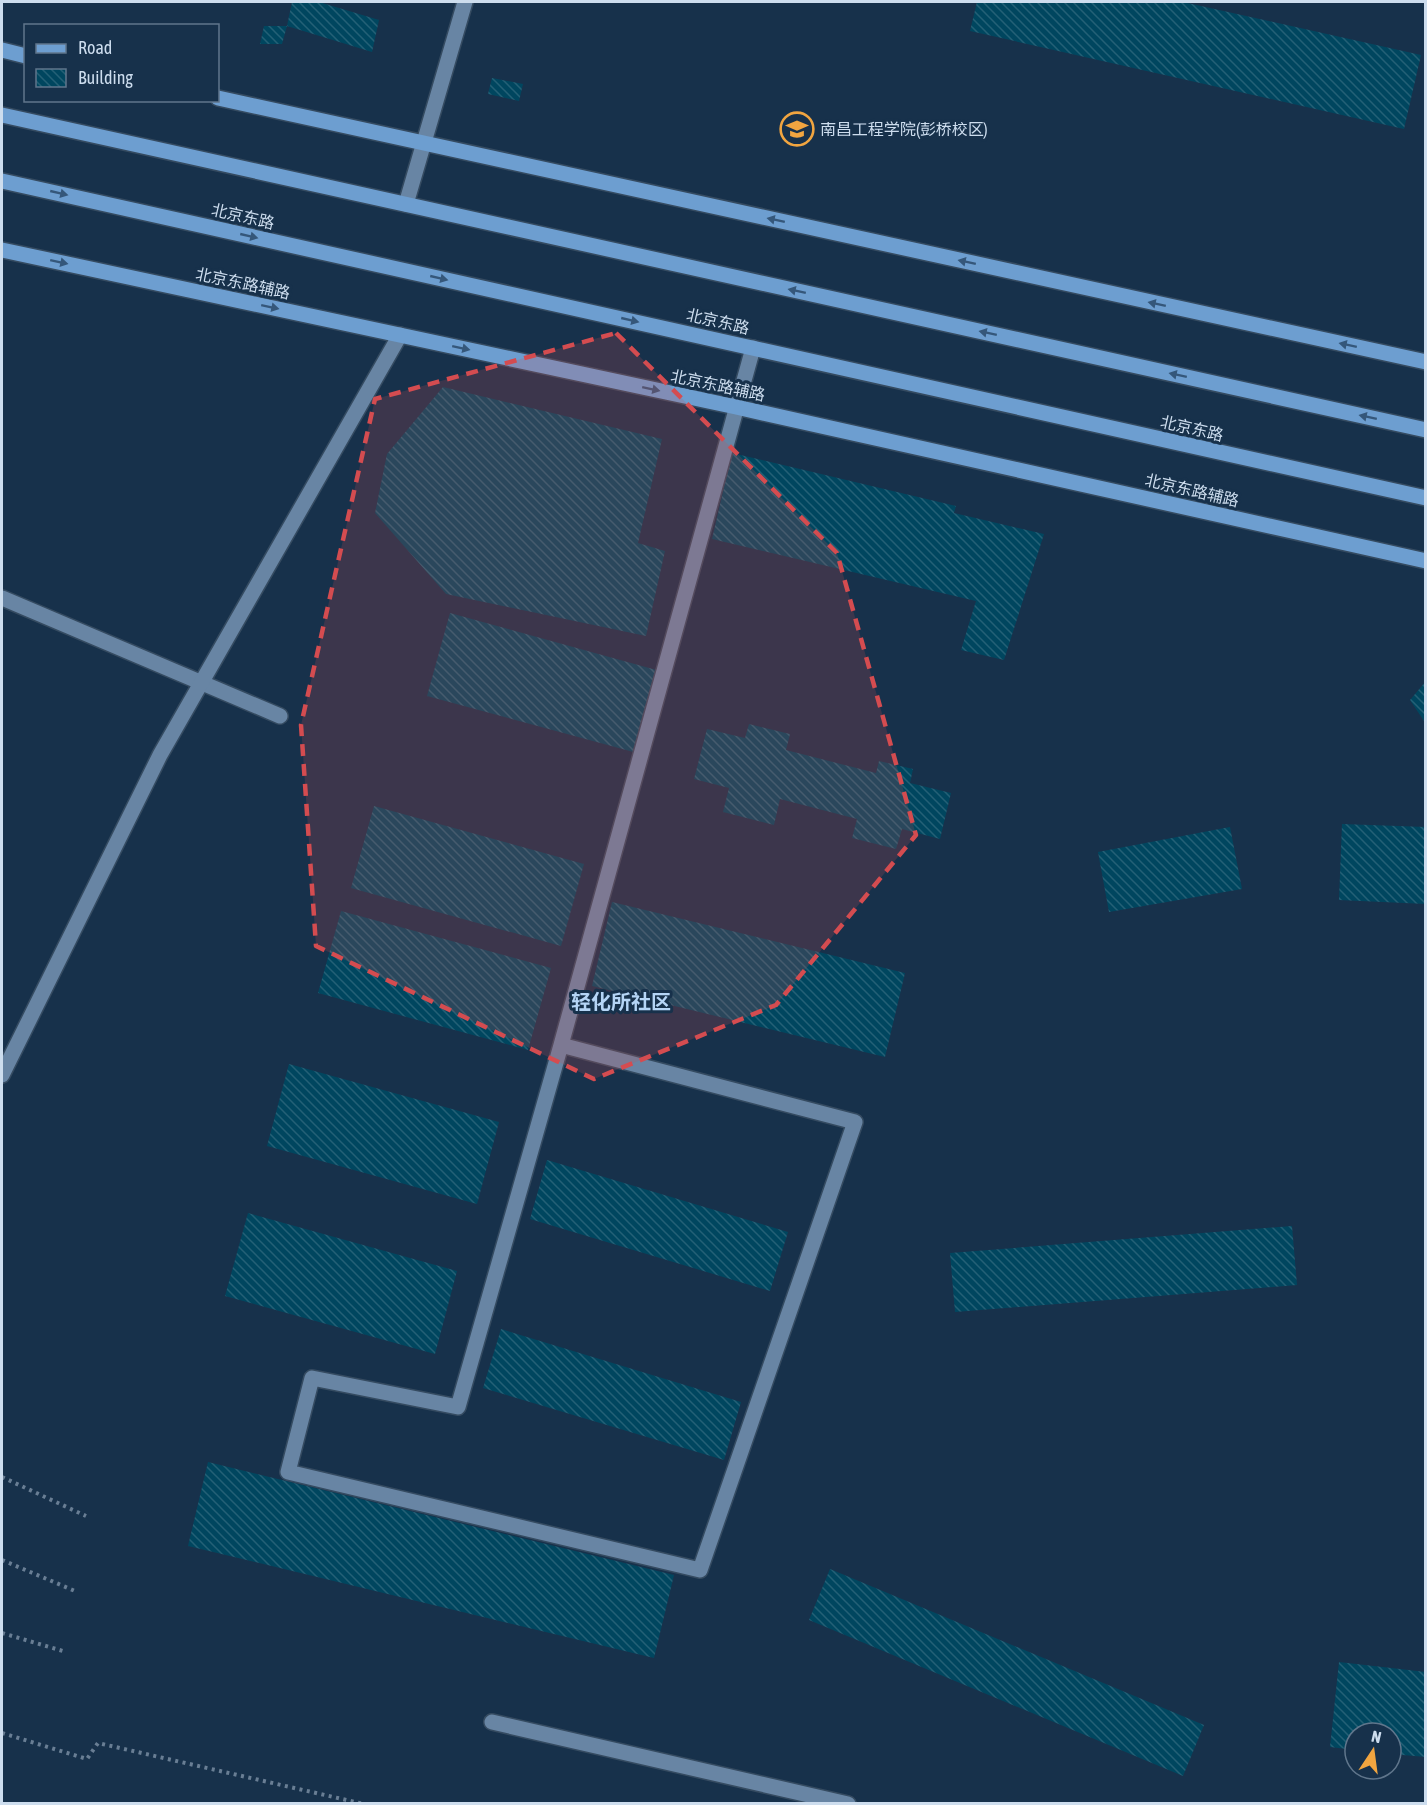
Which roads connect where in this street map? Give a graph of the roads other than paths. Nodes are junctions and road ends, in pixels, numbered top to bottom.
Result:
1 (465, 2) edge
2 (2, 50) edge
3 (24, 56) edge
4 (219, 98) edge
5 (2, 115) edge
6 (424, 143) junction
7 (2, 181) edge
8 (406, 204) junction
9 (2, 249) edge
10 (400, 335) junction
11 (753, 348) junction
12 (1425, 362) edge
13 (736, 407) junction
14 (1425, 430) edge
15 (1425, 498) edge
16 (1425, 561) edge
17 (2, 598) edge
18 (201, 683) junction
19 (280, 716) dead end
20 (561, 1045) junction
21 (2, 1075) edge
22 (492, 1722) dead end
23 (848, 1803) edge

1 - 6 street
2 - 3 main road
4 - 6 main road
5 - 8 main road
6 - 8 street
12 -> 6 main road
7 -> 11 main road, 北京东路
14 -> 8 main road
9 -> 10 main road, 北京东路辅路
10 -> 13 main road, 北京东路辅路
10 - 18 street
11 - 13 street
11 - 15 main road, 北京东路
13 - 16 main road, 北京东路辅路
13 - 20 street
17 - 18 street
18 - 19 street
18 - 21 street
20 - 20 street
22 - 23 street

